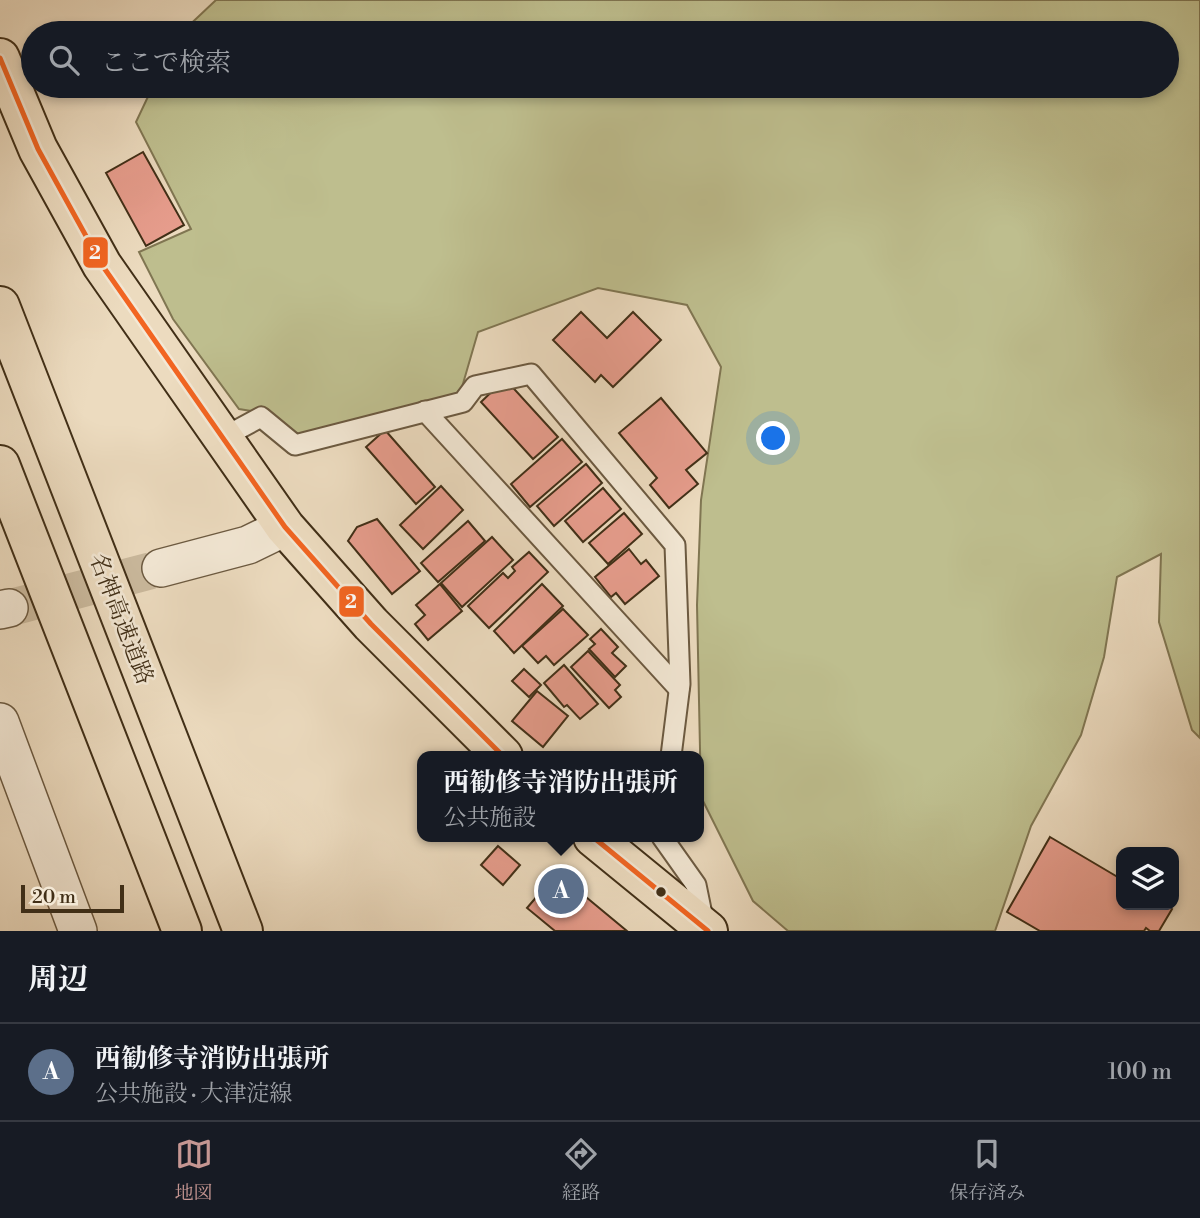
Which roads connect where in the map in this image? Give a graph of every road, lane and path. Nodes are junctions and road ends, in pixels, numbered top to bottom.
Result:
1 (0, 58) edge
2 (0, 306) edge
3 (425, 411) junction
4 (224, 437) junction
5 (0, 465) edge
6 (285, 527) junction
7 (161, 568) tunnel mouth
8 (679, 690) junction
9 (0, 722) edge
10 (498, 751) edge
11 (672, 751) edge
12 (599, 842) edge
13 (666, 842) edge
14 (706, 930) edge
15 (78, 931) edge
16 (182, 931) edge
17 (243, 931) edge

1 - 4 main road
2 - 17 main road, 名神高速道路
3 - 4 lane
3 - 8 lane
3 - 8 lane
4 - 6 main road
5 - 16 main road
6 - 7 street
6 - 10 main road
8 - 11 lane
9 - 15 street
12 - 14 main road
13 - 14 lane

